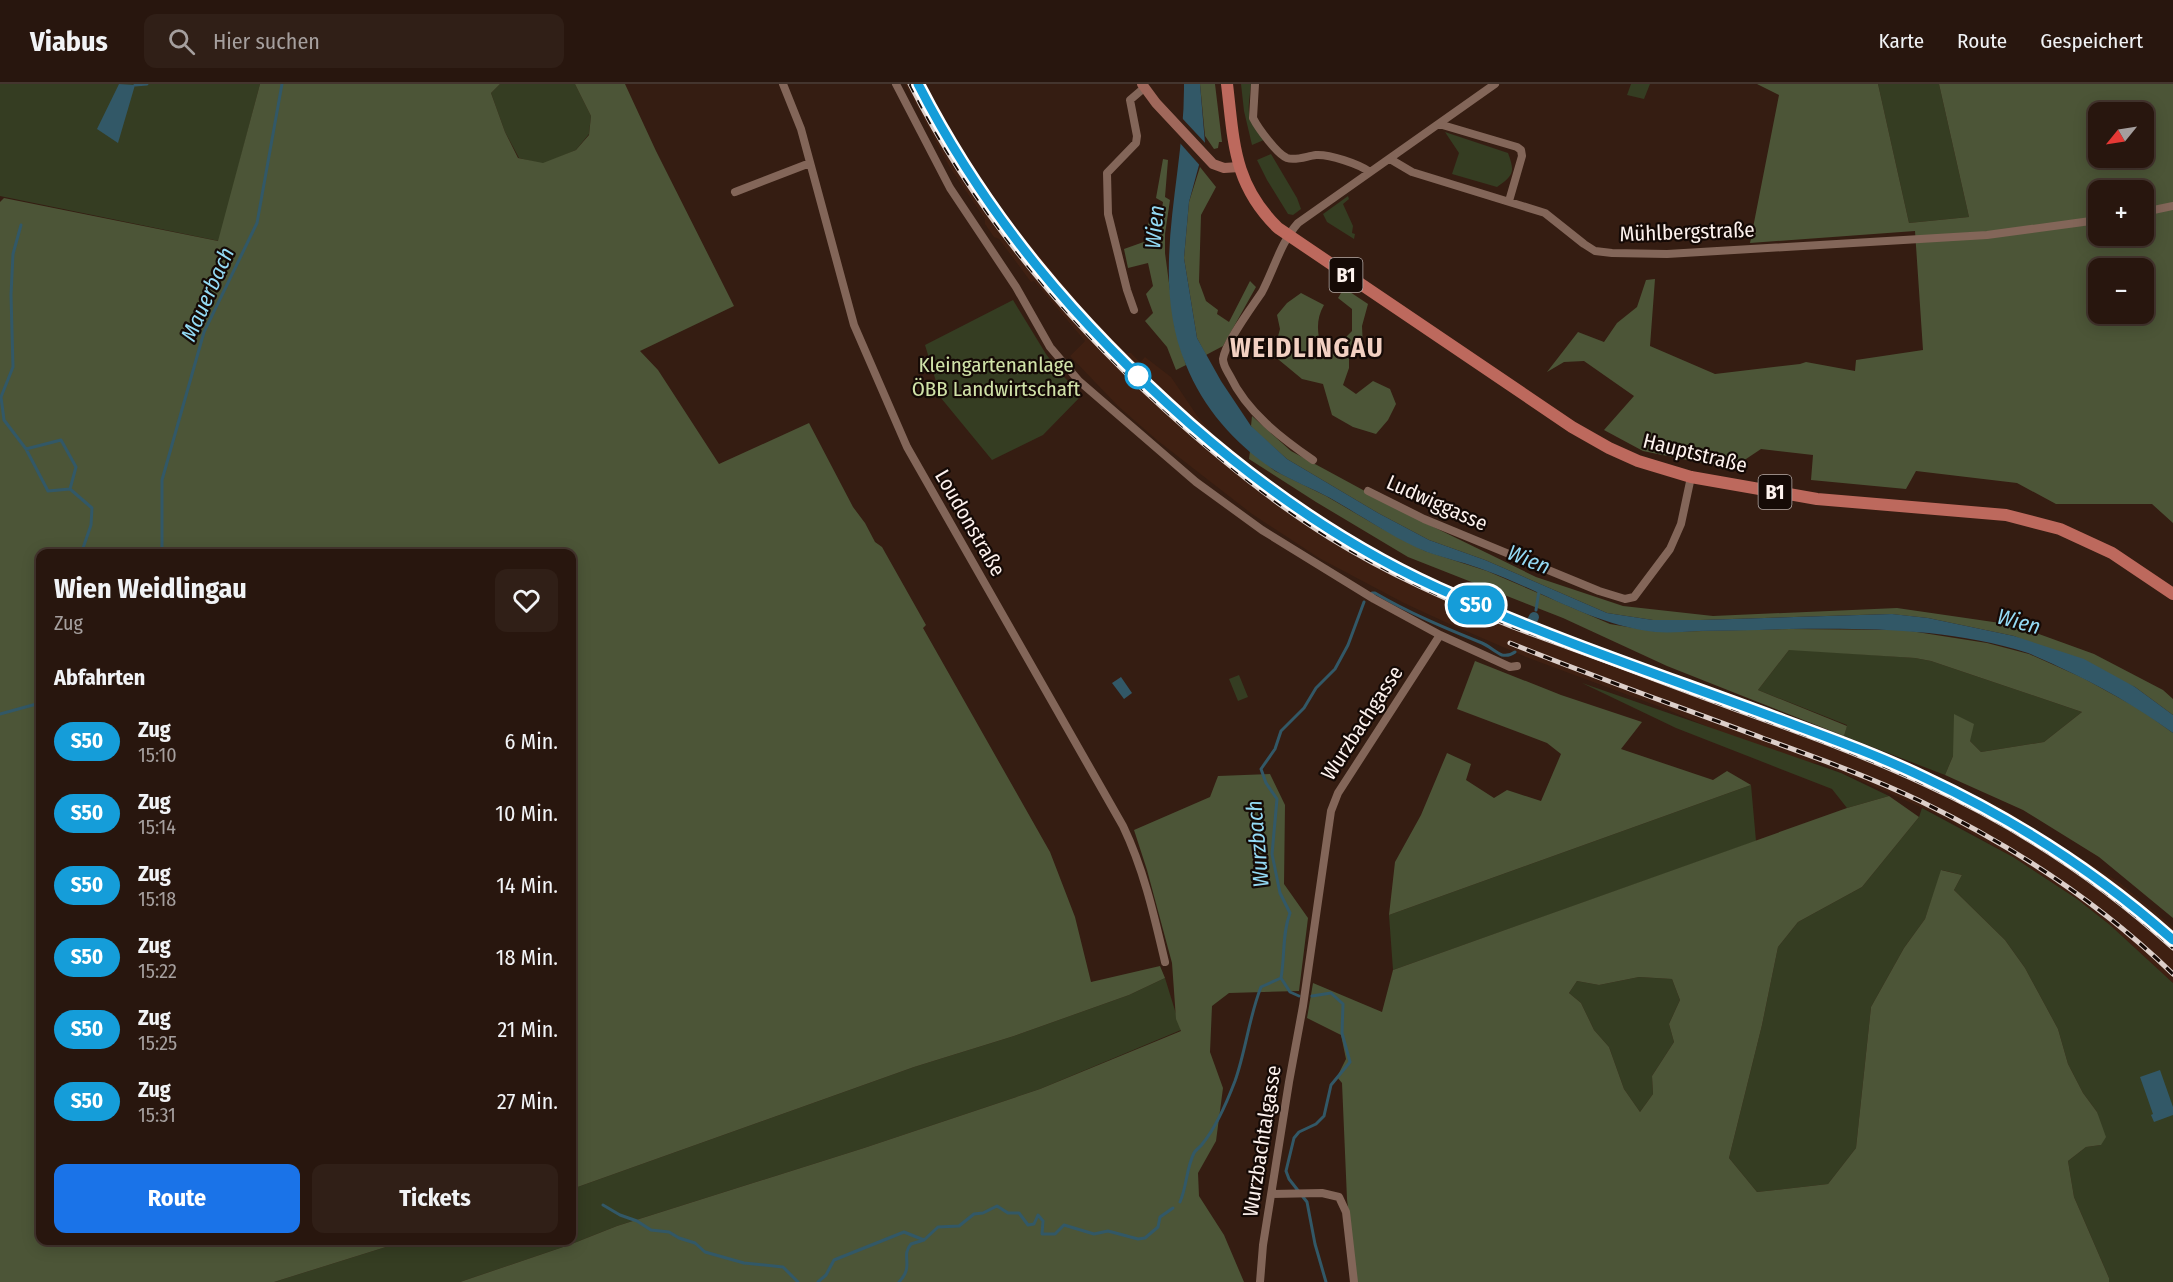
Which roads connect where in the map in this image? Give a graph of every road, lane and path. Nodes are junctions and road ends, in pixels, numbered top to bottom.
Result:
1 (783, 84) edge
2 (896, 84) edge
3 (1227, 84) edge
4 (1255, 84) edge
5 (1495, 84) edge
6 (1143, 86) edge
7 (1439, 124) junction
8 (1390, 159) junction
9 (810, 163) junction
10 (1239, 166) junction
11 (1370, 172) junction
12 (735, 192) dead end
13 (1509, 201) junction
14 (2173, 206) edge
15 (2154, 210) edge
16 (2088, 221) edge
17 (1289, 236) junction
18 (1134, 310) dead end
19 (1313, 460) dead end
20 (1691, 477) junction
21 (1368, 491) dead end
22 (2173, 594) edge
23 (1440, 635) junction
24 (1516, 666) dead end
25 (1165, 962) dead end
26 (1303, 1006) joint
27 (1272, 1194) junction
28 (1260, 1282) edge
29 (1354, 1282) edge

1 - 9 street, Loudonstraße
2 - 23 street
3 - 10 main road, B1
4 - 11 street
5 - 7 street
6 - 10 main road
6 - 18 street
7 - 8 street
7 - 13 street
8 - 11 street
8 - 13 street, Mühlbergstraße
9 - 12 street
9 - 25 street, Loudonstraße
10 - 17 main road, B1
11 - 17 street
13 - 16 street, Mühlbergstraße
14 - 15 street
17 - 19 street
17 - 20 main road, Hauptstraße / B1
20 - 21 street, Ludwiggasse
20 - 22 main road, Hauptstraße / B1
23 - 24 street
23 - 26 street, Wurzbachgasse
26 - 27 street, Wurzbachtalgasse
27 - 28 street, Wurzbachtalgasse
27 - 29 street

